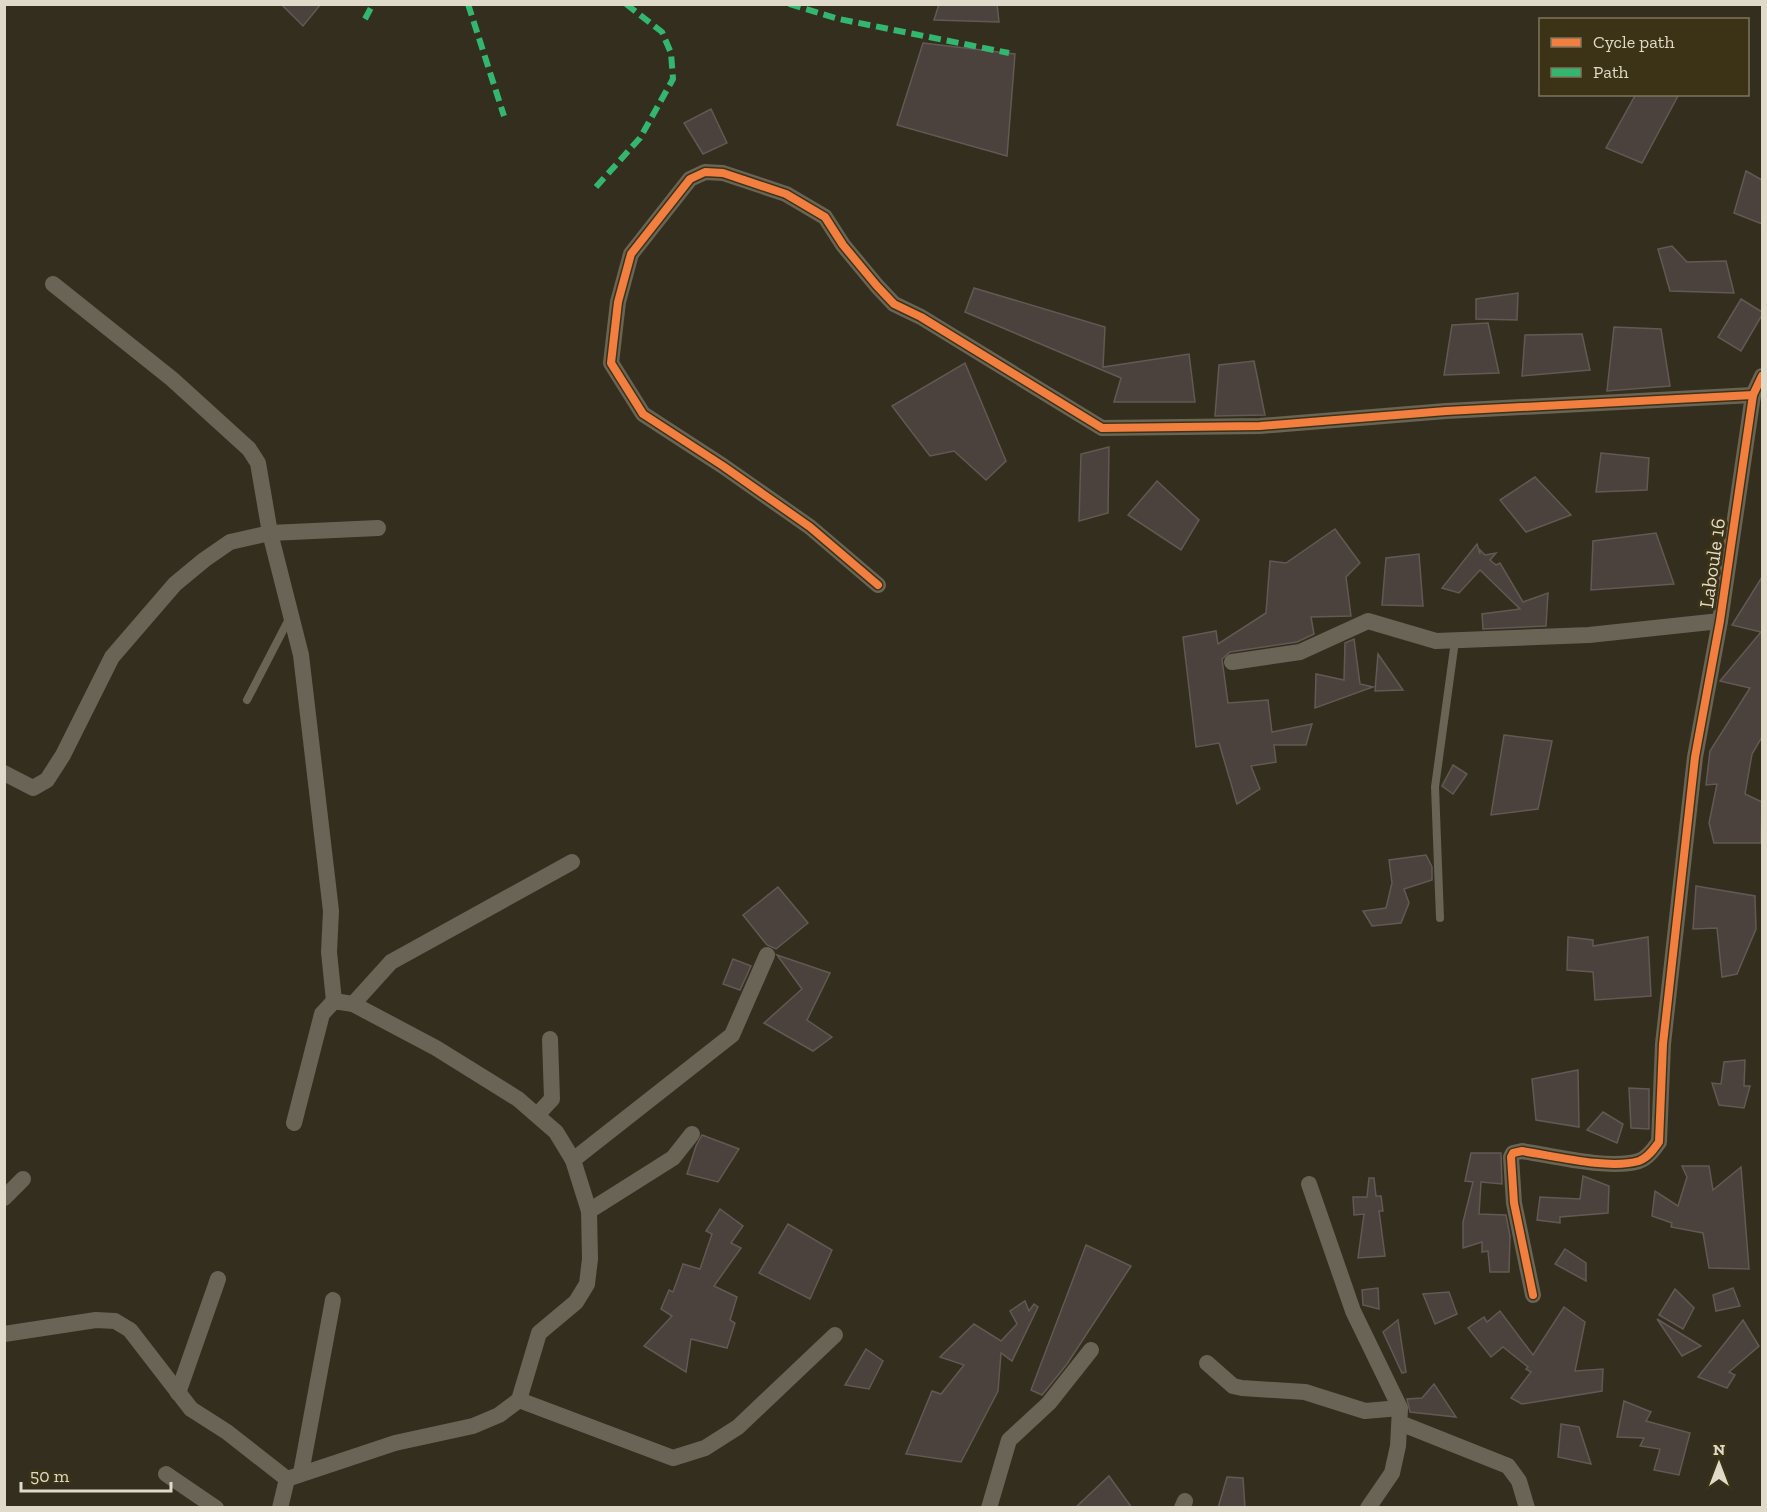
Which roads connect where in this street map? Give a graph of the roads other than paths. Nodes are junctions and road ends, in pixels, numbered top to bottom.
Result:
1 (53, 284) dead end
2 (1762, 376) edge
3 (1753, 395) junction
4 (378, 528) dead end
5 (270, 533) junction
6 (878, 585) dead end
7 (291, 614) junction
8 (1720, 621) junction
9 (1455, 641) junction
10 (1232, 662) dead end
11 (247, 700) dead end
12 (4, 773) edge
13 (572, 862) dead end
14 (1440, 918) dead end
15 (766, 955) dead end
16 (334, 1001) junction
17 (353, 1004) junction
18 (550, 1039) dead end
19 (538, 1114) junction
20 (294, 1123) dead end
21 (692, 1134) dead end
22 (573, 1160) junction
23 (23, 1179) dead end
24 (1309, 1184) dead end
25 (4, 1198) edge
26 (589, 1210) junction
27 (218, 1279) dead end
28 (1533, 1295) dead end
29 (333, 1300) dead end
30 (4, 1334) edge
31 (835, 1335) dead end
32 (1091, 1350) dead end
33 (1207, 1363) dead end
34 (178, 1393) junction
35 (519, 1400) junction
36 (1400, 1415) junction
37 (166, 1474) dead end
38 (294, 1476) junction
39 (216, 1508) edge
40 (280, 1508) edge
41 (988, 1508) edge
42 (1368, 1508) edge
43 (1527, 1508) edge

1 - 5 street
2 - 3 street, Laboule 16
3 - 6 street
3 - 8 street, Laboule 16
4 - 5 street
5 - 7 street
5 - 12 street
7 - 11 lane
7 - 16 street
8 - 9 street
8 - 28 street, Laboule 16
9 - 10 street
9 - 14 lane
13 - 17 street
15 - 22 street
16 - 17 street
16 - 20 street
17 - 19 street
18 - 19 street
19 - 22 street
21 - 26 street
22 - 26 street
23 - 25 street
24 - 36 street
26 - 35 street
27 - 34 street
29 - 38 street
30 - 34 street
31 - 35 street
32 - 41 street
33 - 36 street
34 - 38 street
35 - 38 street
36 - 42 street
36 - 43 street
37 - 39 street
38 - 40 street

